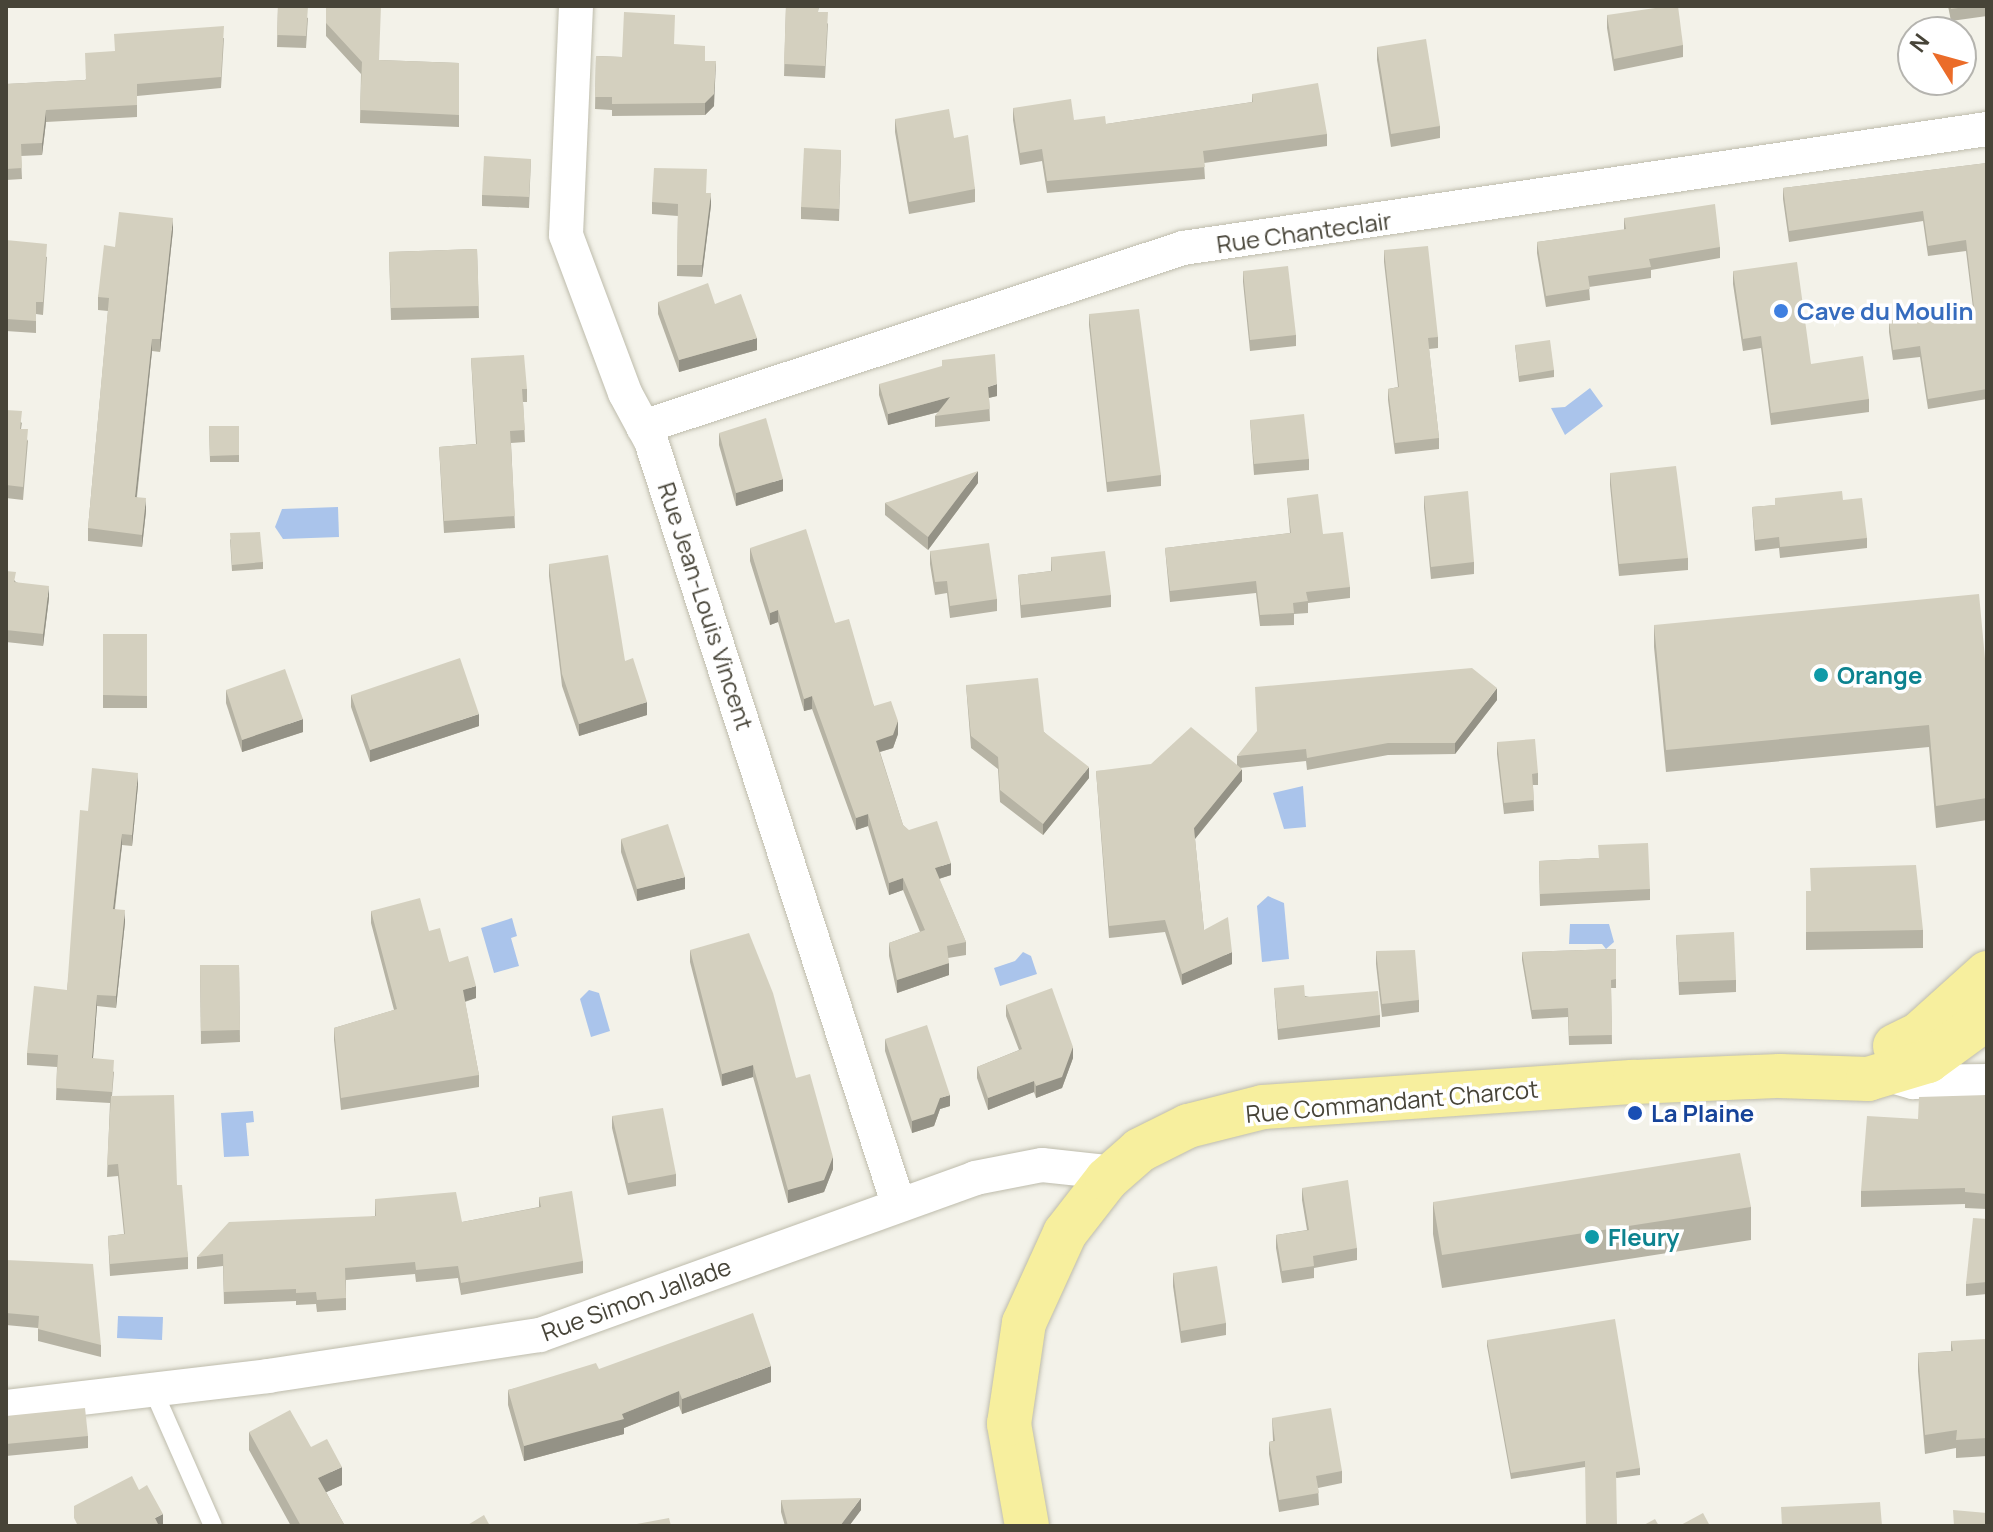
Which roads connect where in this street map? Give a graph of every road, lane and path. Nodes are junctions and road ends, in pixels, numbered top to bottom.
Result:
1 (576, 6) edge
2 (1987, 129) edge
3 (643, 427) junction
4 (1987, 973) edge
5 (1987, 1018) edge
6 (1888, 1075) junction
7 (1780, 1076) junction
8 (1987, 1081) edge
9 (1107, 1179) junction
10 (898, 1203) junction
11 (154, 1392) junction
12 (6, 1407) edge
13 (213, 1526) edge
14 (1027, 1526) edge

1 - 3 street, Rue Jean-Louis Vincent
2 - 3 street, Rue Chanteclair
3 - 10 street, Rue Jean-Louis Vincent
4 - 7 main road, Rue Commandant Charcot
5 - 6 main road, Rue Commandant Charcot
6 - 7 main road, Rue Commandant Charcot
6 - 8 street, Rue Commandant Charcot
7 - 9 main road, Rue Commandant Charcot
9 - 10 street, Rue Simon Jallade
9 - 14 main road, Rue Commandant Charcot
10 - 11 street, Rue Simon Jallade
11 - 12 street, Rue Simon Jallade
11 - 13 lane

